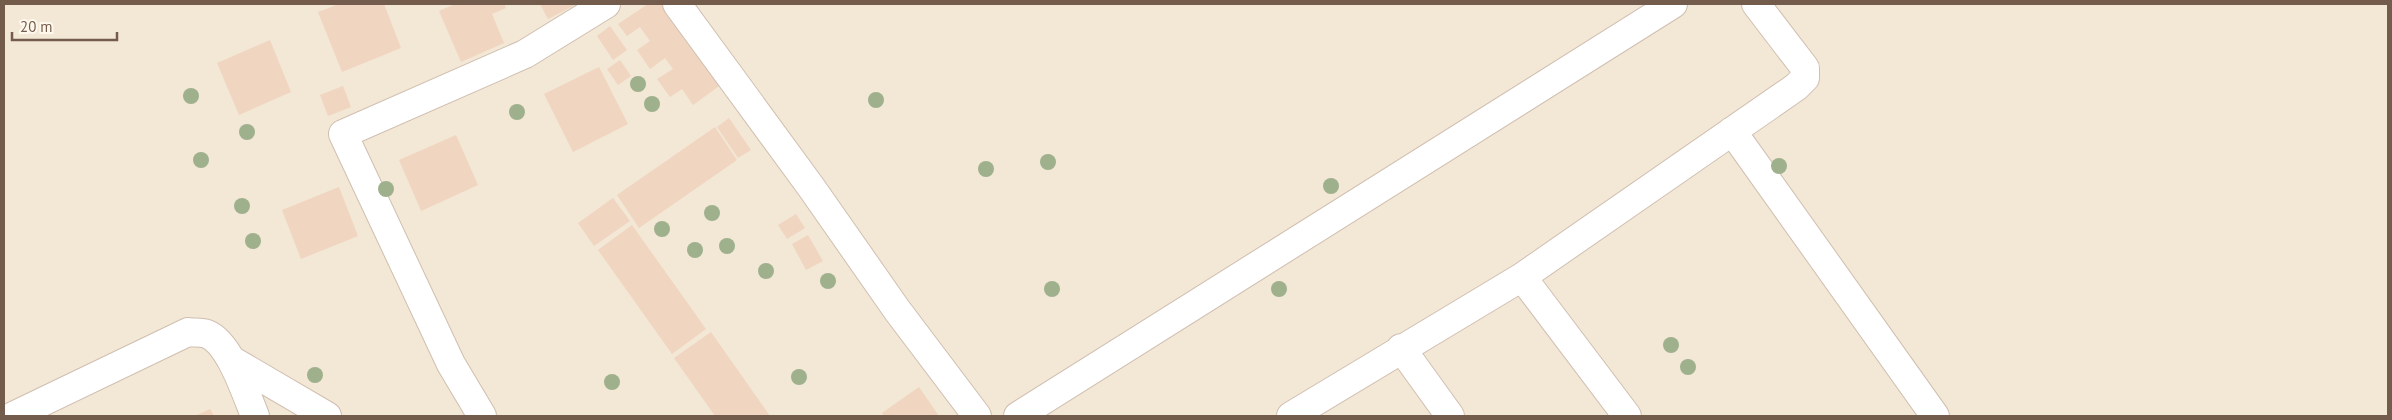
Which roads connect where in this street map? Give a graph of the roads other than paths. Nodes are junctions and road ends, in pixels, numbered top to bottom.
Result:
1 (606, 4) edge
2 (677, 4) edge
3 (1673, 4) edge
4 (1756, 4) edge
5 (1732, 130) junction
6 (1522, 277) junction
7 (1401, 348) junction
8 (233, 361) junction
9 (13, 416) edge
10 (255, 416) edge
11 (327, 416) edge
12 (482, 416) edge
13 (977, 416) edge
14 (1018, 416) edge
15 (1291, 416) edge
16 (1450, 416) edge
17 (1627, 416) edge
18 (1935, 416) edge

1 - 12 street
2 - 13 street
3 - 14 street
4 - 5 street
5 - 6 street
5 - 18 street
6 - 7 street
6 - 17 street
7 - 15 street
7 - 16 street
8 - 9 street
8 - 10 street
8 - 11 street

